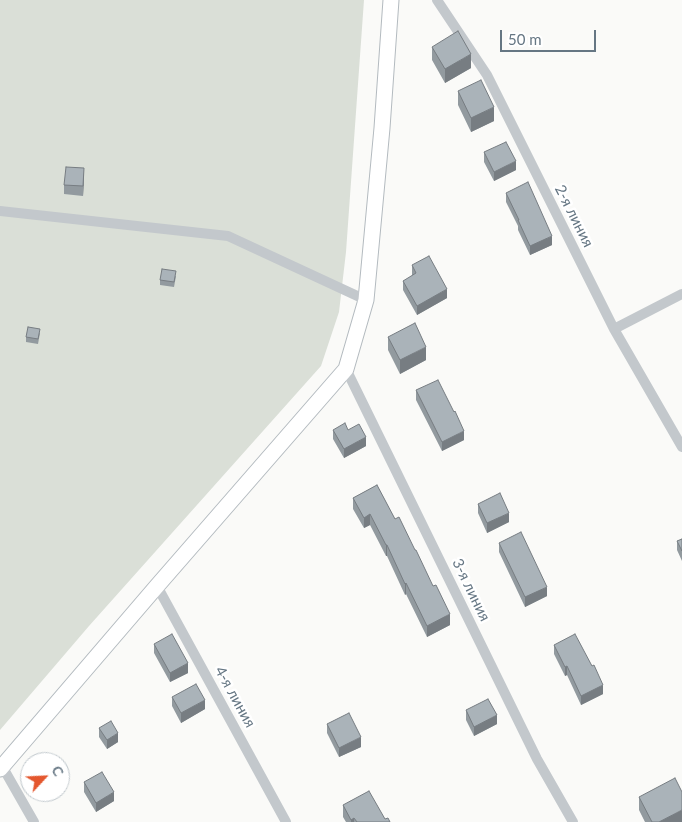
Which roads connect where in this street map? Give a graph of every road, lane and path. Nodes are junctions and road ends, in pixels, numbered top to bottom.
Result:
1 (391, 0) edge
2 (437, 0) edge
3 (0, 211) edge
4 (682, 294) edge
5 (366, 300) junction
6 (614, 329) junction
7 (346, 369) junction
8 (682, 447) edge
9 (157, 586) junction
10 (1, 768) edge
11 (34, 822) edge
12 (286, 822) edge
13 (573, 822) edge

1 - 5 street
2 - 6 street, 2-я линия
3 - 5 street
4 - 6 street
5 - 7 street
6 - 8 street, 2-я линия
7 - 9 street
7 - 13 street, 3-я линия
9 - 10 street
9 - 12 street, 4-я линия
10 - 11 street

